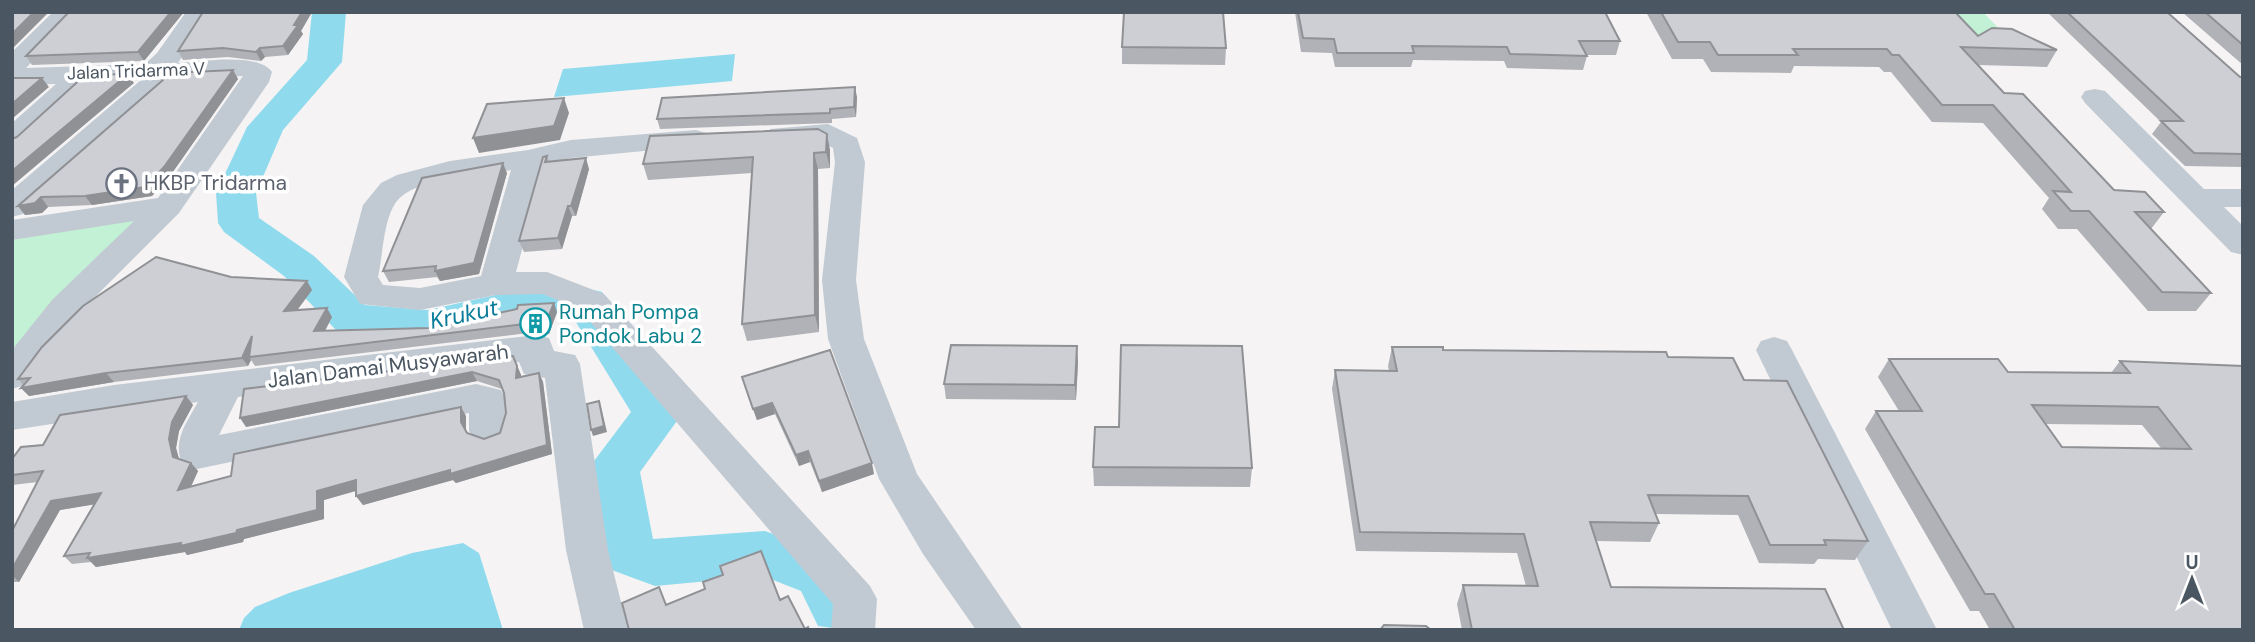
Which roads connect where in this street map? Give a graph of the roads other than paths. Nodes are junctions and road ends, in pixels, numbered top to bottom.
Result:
1 (68, 12) edge
2 (207, 13) edge
3 (12, 67) edge
4 (162, 69) junction
5 (85, 72) junction
6 (12, 77) edge
7 (2095, 97) dead end
8 (12, 139) edge
9 (533, 158) junction
10 (2196, 198) junction
11 (2243, 198) edge
12 (168, 206) junction
13 (12, 207) edge
14 (12, 230) edge
15 (2236, 230) edge
16 (496, 284) junction
17 (1774, 350) dead end
18 (12, 376) edge
19 (224, 387) junction
20 (12, 416) edge
21 (488, 431) dead end
22 (606, 630) edge
23 (853, 630) edge
24 (1001, 630) edge
25 (1915, 630) edge

1 - 3 street
2 - 4 street
4 - 5 street, Jalan Tridarma V
4 - 12 street, Jalan Tridarma V
4 - 13 street
5 - 6 street, Jalan Tridarma V
5 - 8 street
7 - 10 street
9 - 16 street
9 - 16 street
9 - 24 street
10 - 11 street
10 - 15 street
12 - 14 street
12 - 18 street
16 - 23 street
17 - 25 street
19 - 20 street, Jalan Damai Musyawarah
19 - 21 street
19 - 22 street, Jalan Damai Musyawarah

